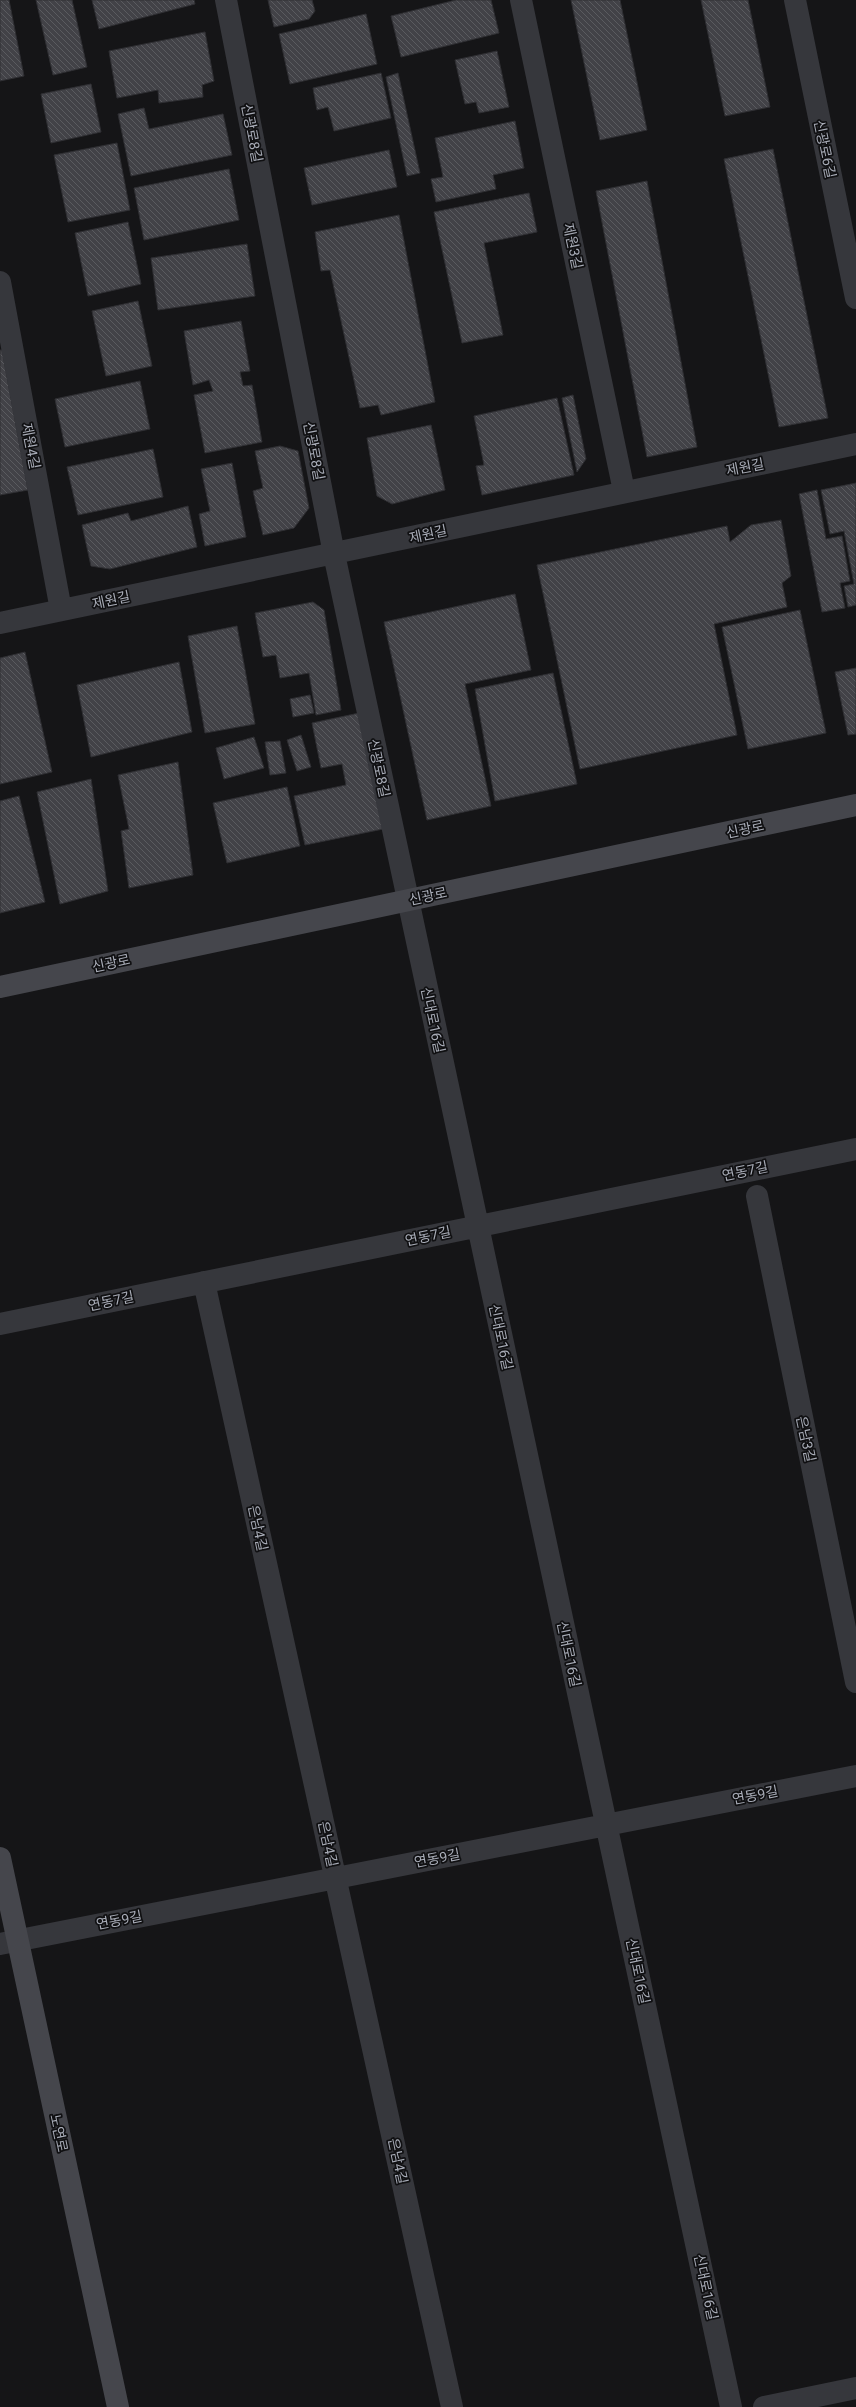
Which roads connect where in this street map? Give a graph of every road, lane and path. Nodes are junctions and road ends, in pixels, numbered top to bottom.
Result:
1 (226, 0) edge
2 (521, 0) edge
3 (795, 0) edge
4 (0, 282) edge
5 (856, 298) edge
6 (856, 444) edge
7 (624, 491) junction
8 (334, 554) junction
9 (61, 610) junction
10 (0, 623) edge
11 (856, 805) edge
12 (407, 901) junction
13 (0, 987) edge
14 (856, 1149) edge
15 (757, 1196) dead end
16 (477, 1226) junction
17 (204, 1282) junction
18 (0, 1324) edge
19 (856, 1682) edge
20 (856, 1776) edge
21 (606, 1824) junction
22 (0, 1858) edge
23 (336, 1878) junction
24 (9, 1942) edge
25 (856, 2388) edge
26 (118, 2407) edge
27 (452, 2407) edge
28 (731, 2407) edge
29 (764, 2407) edge

1 - 8 street, 신광로8길
2 - 7 street, 제원3길
3 - 5 street, 신광로6길
4 - 9 street, 제원4길
6 - 7 street, 제원길
7 - 8 street, 제원길
8 - 9 street, 제원길
8 - 12 street, 신광로8길
9 - 10 street, 제원길
11 - 12 main road, 신광로
12 - 13 main road, 신광로
12 - 16 street, 신대로16길
14 - 16 street, 연동7길
15 - 19 street, 은남3길
16 - 17 street, 연동7길
16 - 21 street, 신대로16길
17 - 18 street, 연동7길
17 - 23 street, 은남4길
20 - 21 street, 연동9길
21 - 23 street, 연동9길
21 - 28 street, 신대로16길
22 - 24 main road, 노연로
23 - 24 street, 연동9길
23 - 27 street, 은남4길
24 - 26 main road, 노연로
25 - 29 street

